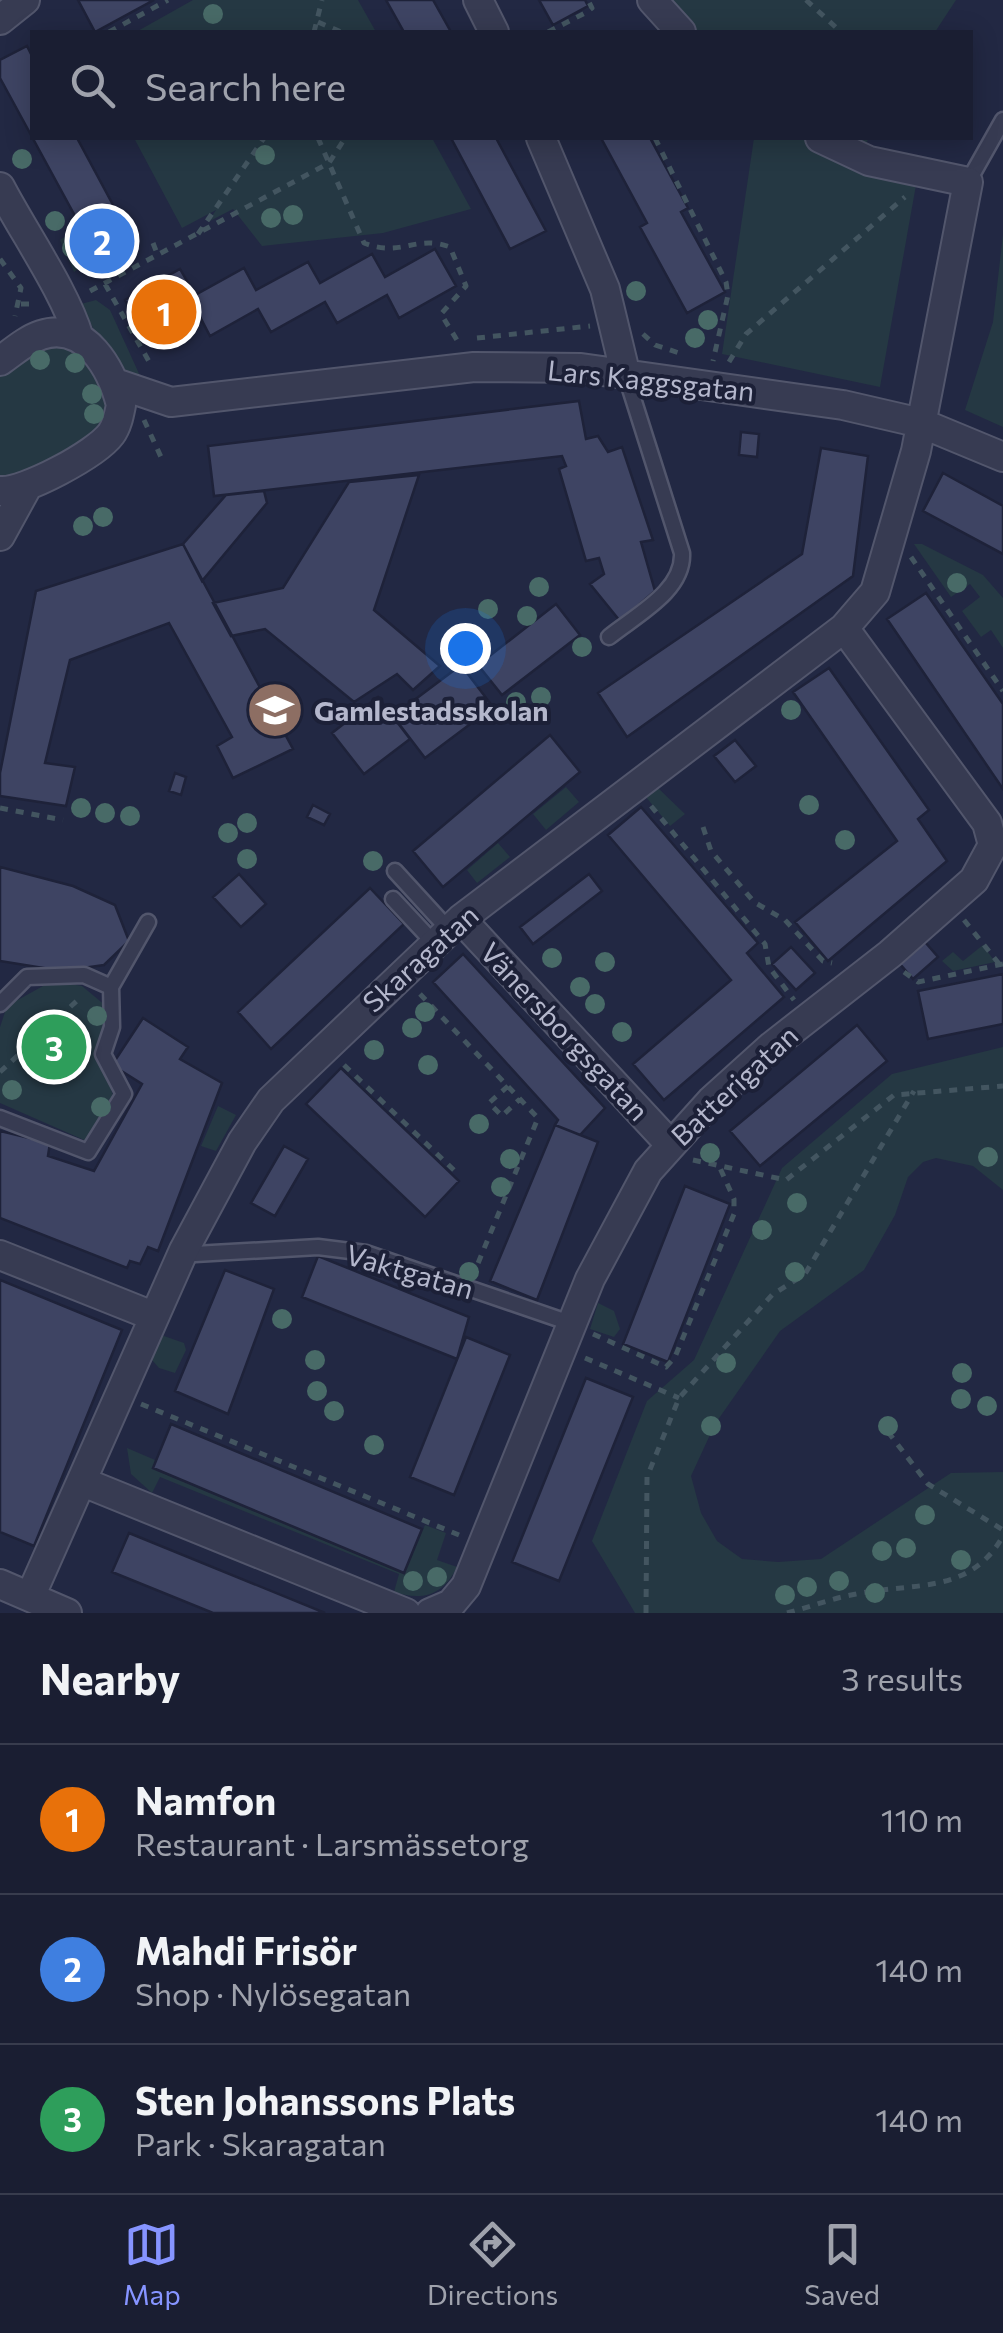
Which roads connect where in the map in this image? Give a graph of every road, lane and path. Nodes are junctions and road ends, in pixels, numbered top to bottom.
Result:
1 (26, 0) edge
2 (168, 0) edge
3 (322, 0) edge
4 (478, 0) edge
5 (588, 0) edge
6 (652, 0) edge
7 (806, 0) edge
8 (0, 20) edge
9 (318, 22) junction
10 (113, 30) edge
11 (315, 30) edge
12 (336, 30) edge
13 (493, 30) edge
14 (552, 30) edge
15 (679, 30) edge
16 (839, 30) edge
17 (1003, 120) edge
18 (263, 140) edge
19 (319, 140) edge
20 (344, 140) edge
21 (542, 140) edge
22 (655, 140) edge
23 (824, 140) edge
24 (328, 163) junction
25 (930, 176) junction
26 (968, 182) junction
27 (0, 187) edge
28 (196, 236) junction
29 (153, 243) dead end
30 (158, 256) junction
31 (0, 259) edge
32 (2, 268) edge
33 (105, 284) junction
34 (59, 293) junction
35 (21, 304) dead end
36 (614, 322) junction
37 (37, 337) junction
38 (79, 338) junction
39 (457, 340) junction
40 (437, 342) dead end
41 (0, 361) edge
42 (713, 361) dead end
43 (728, 364) dead end
44 (474, 367) junction
45 (155, 368) dead end
46 (625, 372) junction
47 (116, 383) junction
48 (172, 402) junction
49 (921, 423) junction
50 (110, 434) junction
51 (1003, 457) edge
52 (28, 485) junction
53 (0, 491) edge
54 (0, 536) edge
55 (890, 545) junction
56 (844, 628) junction
57 (609, 637) dead end
58 (1003, 691) edge
59 (633, 784) junction
60 (0, 808) edge
61 (63, 820) dead end
62 (703, 827) dead end
63 (395, 870) dead end
64 (393, 900) dead end
65 (950, 903) junction
66 (148, 922) dead end
67 (448, 931) junction
68 (890, 954) junction
69 (1001, 964) edge
70 (401, 974) junction
71 (850, 985) junction
72 (111, 987) junction
73 (89, 992) dead end
74 (0, 1004) edge
75 (808, 1018) junction
76 (324, 1045) junction
77 (0, 1072) edge
78 (508, 1086) junction
79 (1003, 1086) edge
80 (914, 1091) junction
81 (498, 1096) junction
82 (520, 1098) junction
83 (510, 1108) junction
84 (0, 1118) edge
85 (669, 1144) junction
86 (720, 1168) junction
87 (458, 1174) dead end
88 (184, 1250) junction
89 (0, 1255) edge
90 (473, 1276) dead end
91 (153, 1316) junction
92 (569, 1336) junction
93 (119, 1396) junction
94 (679, 1398) junction
95 (888, 1432) dead end
96 (82, 1465) junction
97 (1003, 1533) edge
98 (483, 1546) junction
99 (0, 1584) edge
100 (30, 1597) junction
101 (67, 1613) edge
102 (406, 1613) edge
103 (430, 1613) edge
104 (646, 1613) edge
105 (787, 1613) edge

1 - 8 street
2 - 10 path
3 - 9 path
4 - 13 street
5 - 14 path
6 - 15 street
7 - 16 path
9 - 11 path
9 - 12 path
17 - 26 lane
18 - 28 path
19 - 24 path
20 - 24 path
21 - 36 street
22 - 42 path
23 - 25 street
24 - 28 path
24 - 39 path
25 - 26 street
25 - 43 path
26 - 49 street, Skaragatan
27 - 34 street
28 - 30 path
29 - 30 path
30 - 33 path
31 - 32 path
32 - 35 path
33 - 34 path
33 - 45 path
34 - 37 street
34 - 38 street
36 - 39 path
36 - 46 street
37 - 38 street
37 - 41 street
38 - 47 street
39 - 40 path
39 - 44 path
44 - 46 street, Lars Kaggsgatan
44 - 48 street, Lars Kaggsgatan
46 - 49 street, Lars Kaggsgatan
46 - 57 lane
47 - 48 street, Lars Kaggsgatan
47 - 50 street
48 - 50 street, Lars Kaggsgatan
49 - 51 street, Lars Kaggsgatan
49 - 55 street, Skaragatan
50 - 52 street, Lars Kaggsgatan
52 - 53 street, Lars Kaggsgatan
52 - 54 street
55 - 56 street, Skaragatan
55 - 58 path
56 - 59 street, Skaragatan
56 - 65 street, Batterigatan
59 - 67 street, Skaragatan
59 - 75 path
60 - 61 path
62 - 71 path
63 - 67 lane
64 - 67 lane
65 - 68 street, Batterigatan
65 - 69 path
66 - 72 lane
67 - 70 street, Skaragatan
67 - 85 street, Vänersborgsgatan
68 - 69 path
68 - 71 street, Batterigatan
70 - 76 street, Skaragatan
70 - 78 path
71 - 75 street, Batterigatan
72 - 74 lane
72 - 84 lane
73 - 77 path
75 - 85 street, Batterigatan
76 - 87 path
76 - 88 street, Skaragatan
78 - 81 path
78 - 82 path
79 - 80 path
80 - 86 path
80 - 94 path
81 - 83 path
81 - 83 path
82 - 83 path
82 - 90 path
85 - 86 path
85 - 92 street, Batterigatan
86 - 92 path
88 - 91 street, Skaragatan
88 - 92 lane, Vaktgatan
89 - 91 street
91 - 93 street, Skaragatan
92 - 94 path
92 - 98 street, Batterigatan
93 - 96 street, Skaragatan
93 - 98 path
94 - 104 path
95 - 97 path
96 - 100 street, Skaragatan
96 - 102 street
97 - 105 path
98 - 103 street, Batterigatan
99 - 100 street
100 - 101 street

